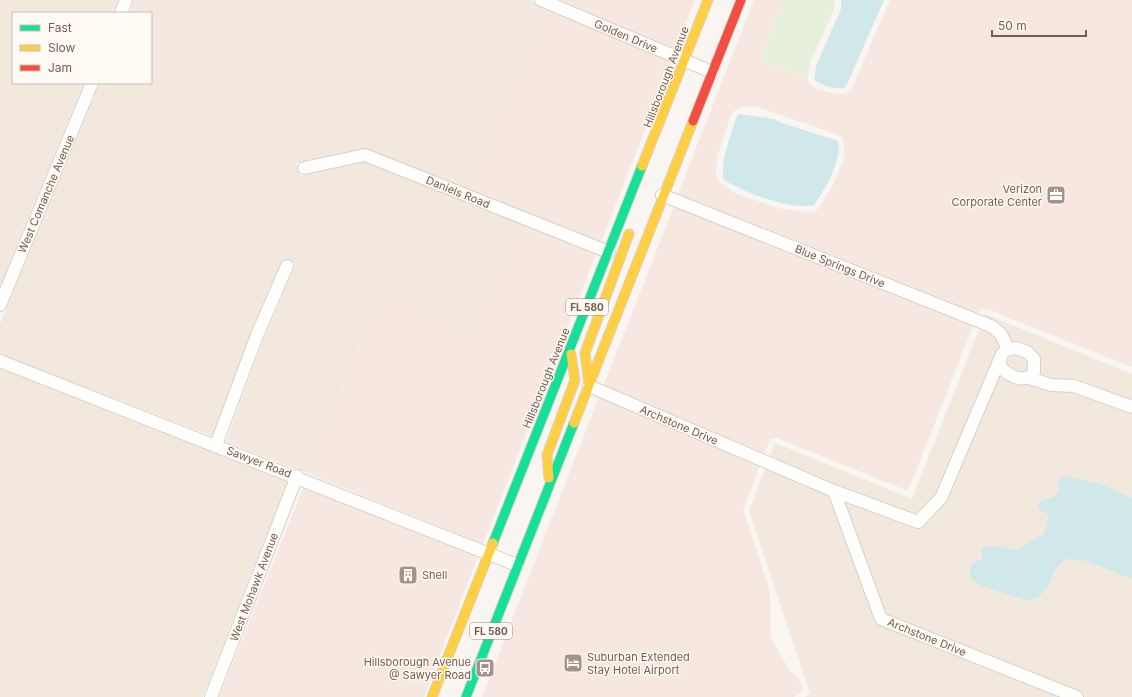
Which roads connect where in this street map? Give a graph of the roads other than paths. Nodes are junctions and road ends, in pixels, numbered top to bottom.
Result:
1 (126, 0) edge
2 (541, 0) edge
3 (708, 0) edge
4 (741, 0) edge
5 (121, 12) edge
6 (685, 61) junction
7 (712, 72) junction
8 (92, 84) edge
9 (304, 168) dead end
10 (662, 195) junction
11 (627, 207) junction
12 (609, 252) junction
13 (287, 266) dead end
14 (0, 304) edge
15 (570, 348) junction
16 (1008, 349) junction
17 (1000, 359) junction
18 (0, 361) edge
19 (1029, 378) junction
20 (589, 386) junction
21 (1132, 407) edge
22 (216, 445) junction
23 (297, 476) junction
24 (550, 483) junction
25 (834, 491) junction
26 (488, 553) junction
27 (517, 564) junction
28 (211, 697) edge
29 (432, 697) edge
30 (466, 697) edge
31 (1077, 697) edge

1 - 5 street
2 - 6 street, Golden Drive
3 - 6 main road, Hillsborough Avenue / FL 580
4 - 7 main road, FL 580
6 - 7 street, Golden Drive
6 - 11 main road, Hillsborough Avenue / FL 580
7 - 10 main road, FL 580
8 - 14 street, West Comanche Avenue
9 - 12 street, Daniels Road
10 - 16 street, Blue Springs Drive
10 - 20 main road, FL 580
11 - 12 main road, Hillsborough Avenue / FL 580
11 - 20 main road
12 - 15 main road, Hillsborough Avenue / FL 580
13 - 22 street
15 - 24 main road
15 - 26 main road, Hillsborough Avenue / FL 580
16 - 17 street
16 - 19 street
17 - 19 street
17 - 25 street, Archstone Drive
18 - 22 street, Sawyer Road
19 - 21 street
20 - 24 main road, FL 580
20 - 25 street, Archstone Drive
22 - 23 street, Sawyer Road
23 - 26 street, Sawyer Road
23 - 28 street, West Mohawk Avenue
24 - 27 main road, FL 580
25 - 31 street, Archstone Drive
26 - 27 street, Sawyer Road
26 - 29 main road, Hillsborough Avenue / FL 580
27 - 30 main road, FL 580

